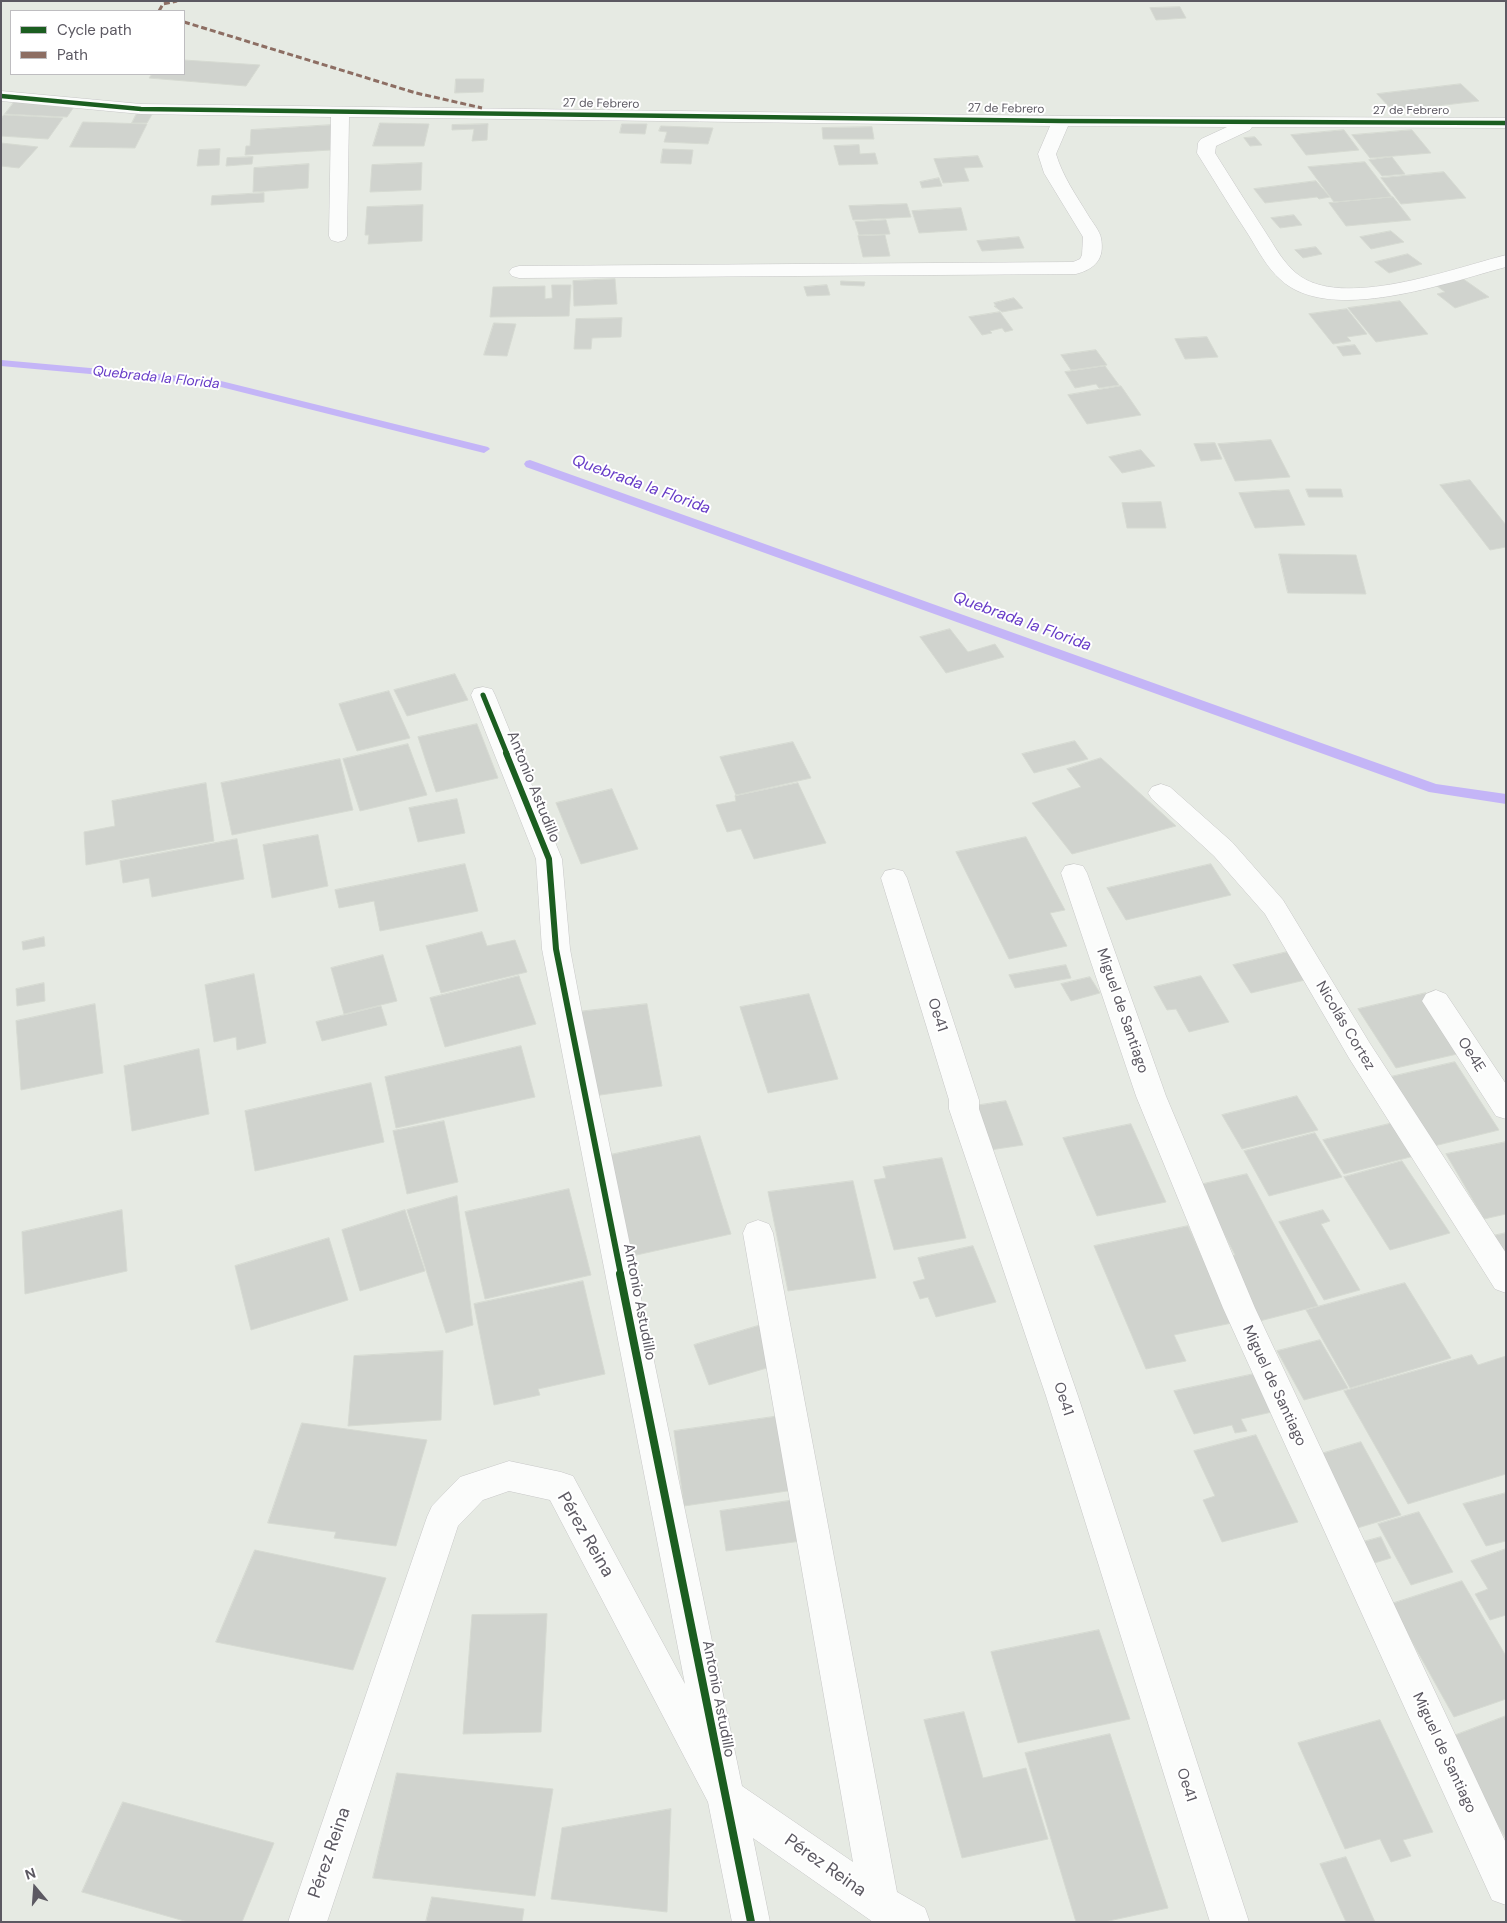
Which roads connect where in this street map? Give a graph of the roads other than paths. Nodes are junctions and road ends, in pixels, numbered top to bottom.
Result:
1 (1, 96) edge
2 (340, 111) junction
3 (1062, 121) junction
4 (1255, 122) junction
5 (1506, 123) edge
6 (338, 236) dead end
7 (1506, 261) edge
8 (519, 272) dead end
9 (482, 694) dead end
10 (1161, 793) dead end
11 (1074, 873) dead end
12 (894, 878) dead end
13 (1436, 1001) dead end
14 (1506, 1108) edge
15 (758, 1233) dead end
16 (1506, 1280) edge
17 (724, 1796) junction
18 (1506, 1886) edge
19 (880, 1904) junction
20 (307, 1922) edge
21 (751, 1922) edge
22 (911, 1922) edge
23 (1230, 1922) edge

1 - 2 street, 27 de Febrero
2 - 3 street, 27 de Febrero
2 - 6 street
3 - 4 street, 27 de Febrero
3 - 8 street
4 - 5 street, 27 de Febrero
4 - 7 street
9 - 17 street, Antonio Astudillo
10 - 16 street, Nicolás Cortez
11 - 18 street, Miguel de Santiago
12 - 23 street, Oe41
13 - 14 street, Oe4E
15 - 19 street
17 - 19 street, Pérez Reina
17 - 20 street, Pérez Reina
17 - 21 street, Antonio Astudillo
19 - 22 street, Pérez Reina

